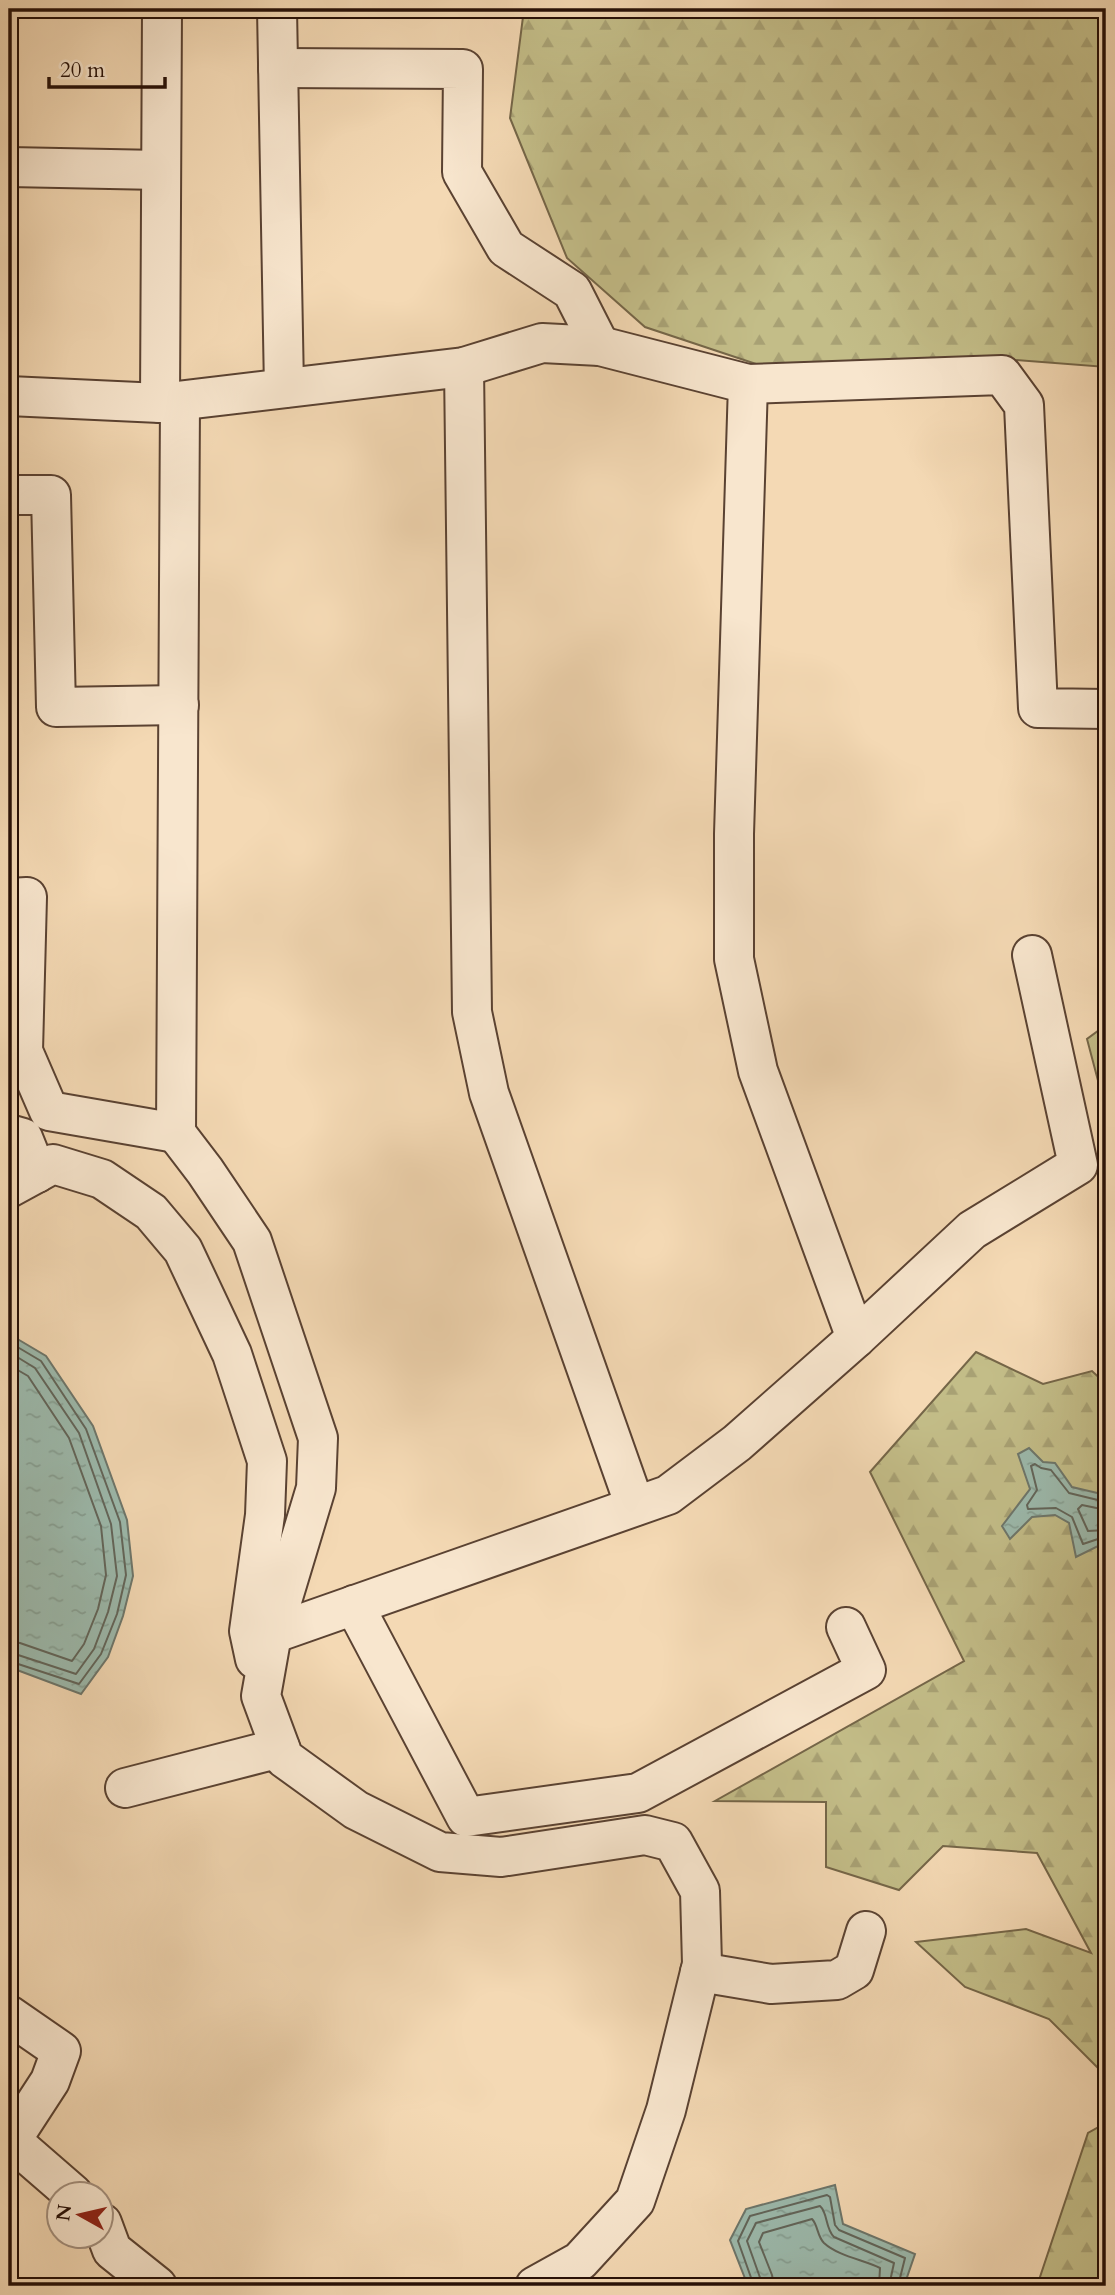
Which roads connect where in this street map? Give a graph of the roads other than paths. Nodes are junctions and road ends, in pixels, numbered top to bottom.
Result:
1 (162, 9) edge
2 (277, 9) edge
3 (278, 68) junction
4 (9, 167) edge
5 (160, 170) junction
6 (600, 346) junction
7 (464, 367) junction
8 (748, 384) junction
9 (284, 388) junction
10 (9, 396) edge
11 (170, 402) junction
12 (9, 495) edge
13 (179, 705) junction
14 (1106, 709) edge
15 (9, 898) edge
16 (1032, 955) dead end
17 (176, 1133) junction
18 (9, 1134) edge
19 (23, 1180) edge
20 (856, 1338) junction
21 (635, 1506) junction
22 (354, 1605) junction
23 (846, 1627) dead end
24 (272, 1634) junction
25 (262, 1689) junction
26 (280, 1748) junction
27 (125, 1788) dead end
28 (866, 1931) dead end
29 (701, 1972) junction
30 (9, 2015) edge
31 (10, 2142) edge
32 (57, 2180) edge
33 (112, 2250) edge
34 (157, 2286) edge
35 (536, 2286) edge

1 - 5 street
2 - 3 street
3 - 6 street
3 - 9 street
4 - 5 street
5 - 11 street
6 - 7 street
6 - 8 street
7 - 9 street
7 - 21 street
8 - 14 street
8 - 20 street
9 - 11 street
10 - 11 street
11 - 13 street
12 - 13 street
13 - 17 street
15 - 17 street
16 - 20 street
17 - 24 street
18 - 19 street
19 - 25 street
20 - 21 street
21 - 22 street
22 - 23 street
22 - 24 street
24 - 25 street
25 - 26 street
26 - 27 street
26 - 29 street
28 - 29 street
29 - 35 street
30 - 31 street
31 - 32 street
33 - 34 street

